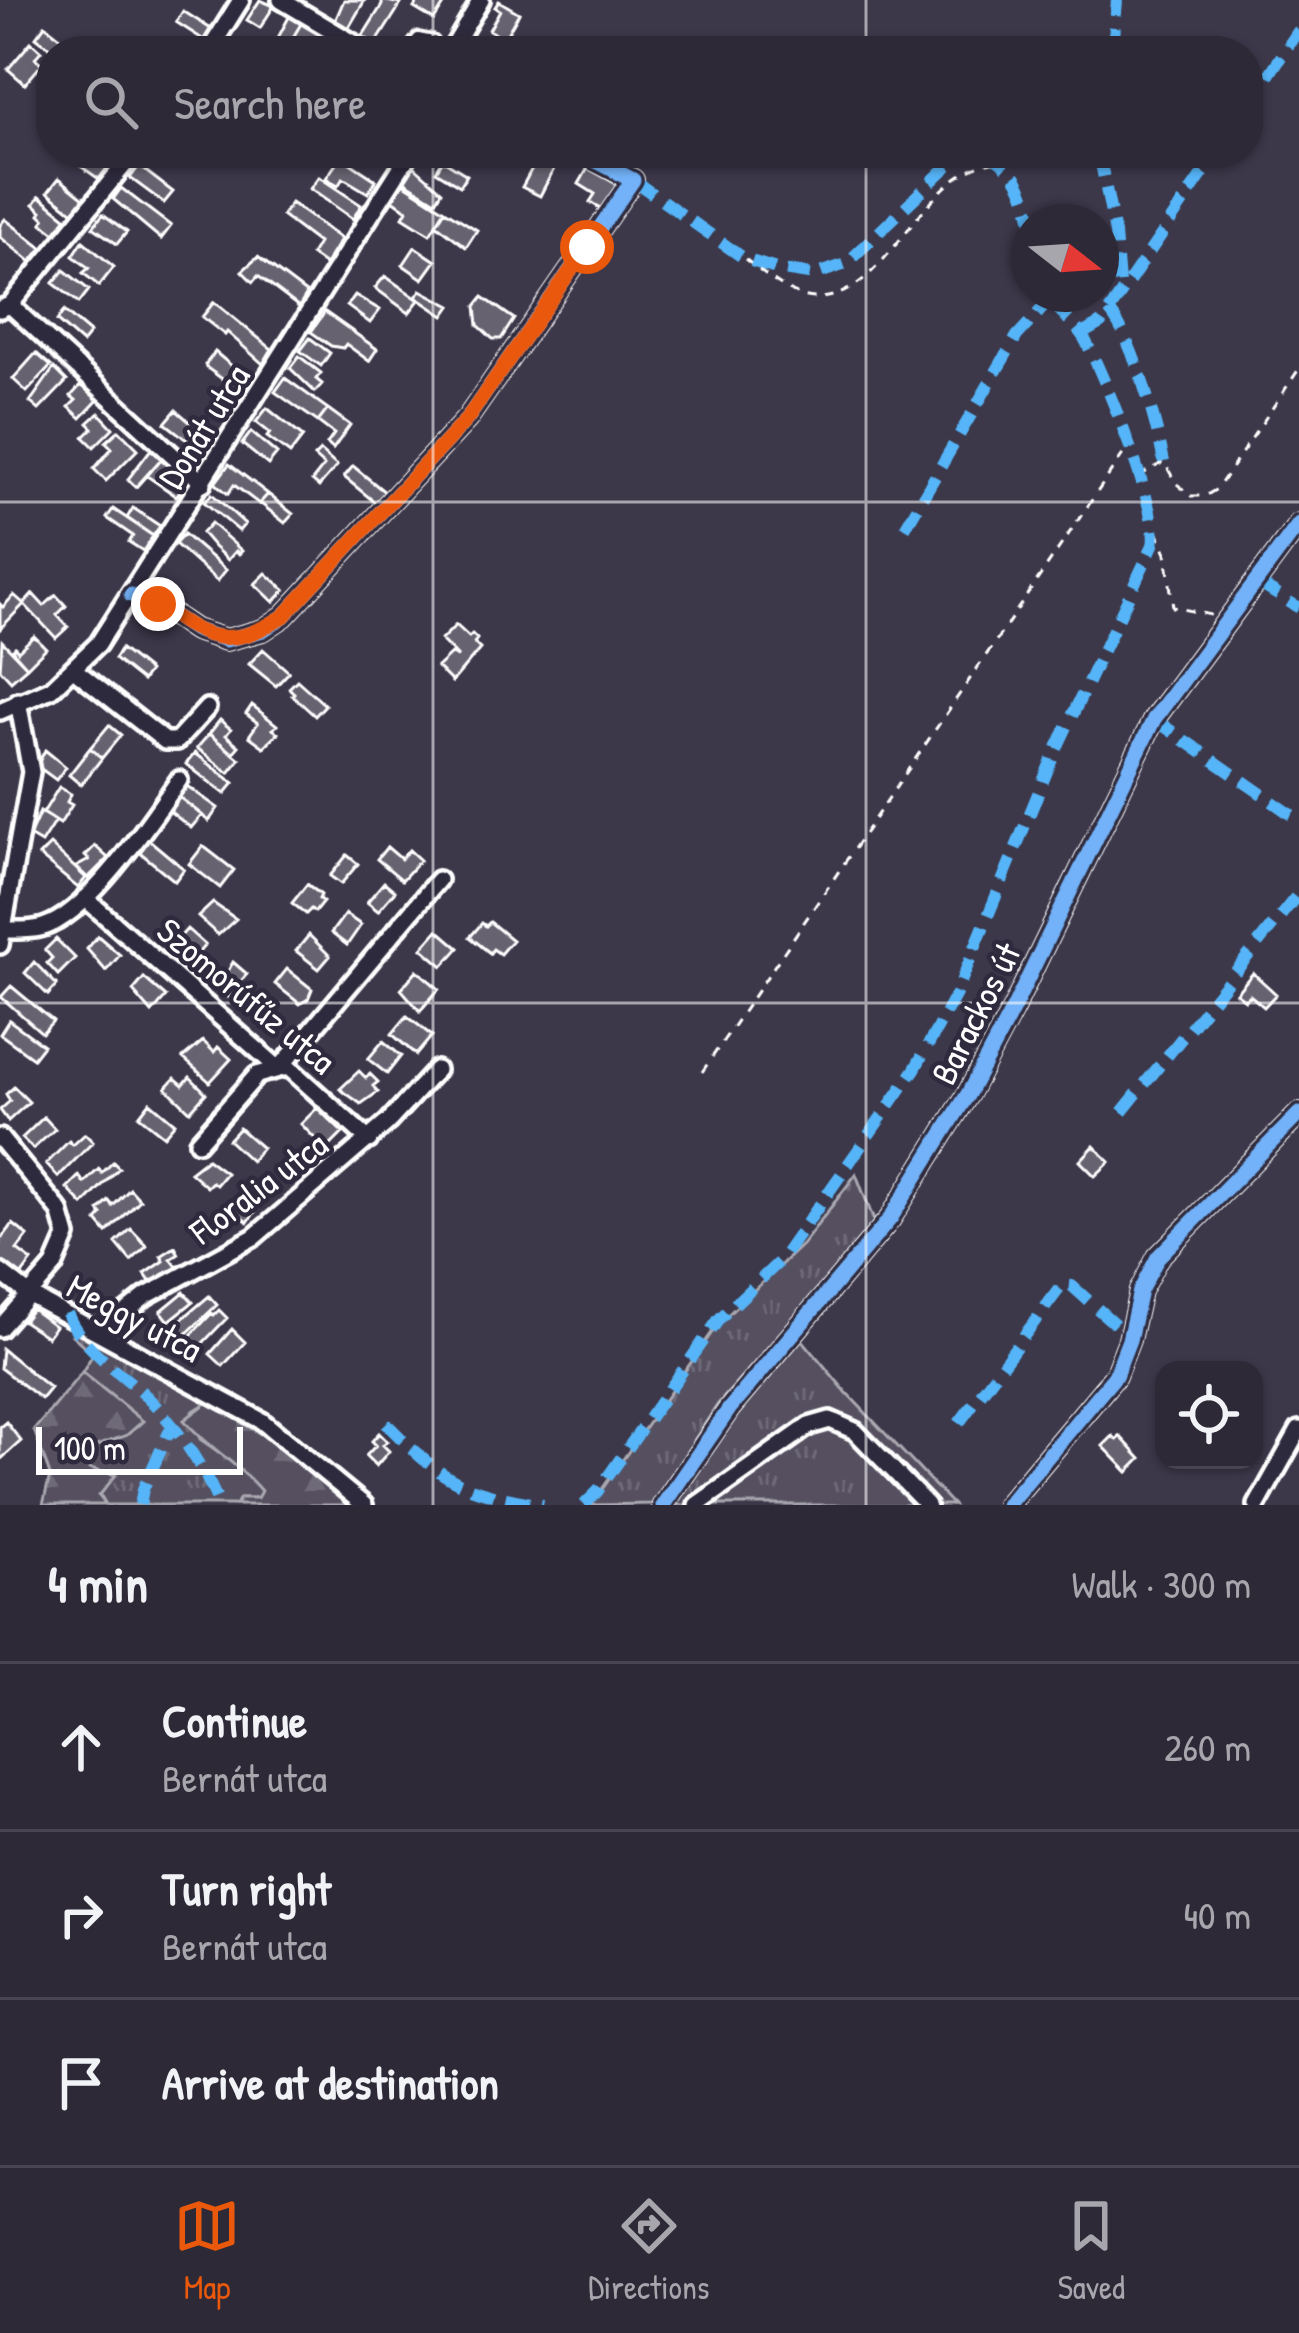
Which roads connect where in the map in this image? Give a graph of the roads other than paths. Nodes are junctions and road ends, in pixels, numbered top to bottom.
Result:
1 (241, 0) edge
2 (281, 0) edge
3 (481, 0) edge
4 (218, 36) edge
5 (342, 36) edge
6 (460, 36) edge
7 (121, 168) edge
8 (401, 168) edge
9 (610, 168) edge
10 (5, 307) edge
11 (203, 483) junction
12 (1299, 524) edge
13 (131, 595) junction
14 (74, 670) junction
15 (9, 701) edge
16 (207, 708) dead end
17 (0, 711) edge
18 (179, 780) dead end
19 (438, 880) dead end
20 (86, 898) junction
21 (2, 937) edge
22 (279, 1069) junction
23 (436, 1070) dead end
24 (1299, 1114) edge
25 (0, 1138) edge
26 (369, 1140) junction
27 (198, 1142) dead end
28 (0, 1272) edge
29 (31, 1296) junction
30 (0, 1328) edge
31 (102, 1331) junction
32 (1298, 1431) edge
33 (364, 1505) edge
34 (663, 1505) edge
35 (697, 1505) edge
36 (927, 1505) edge
37 (1007, 1505) edge
38 (1257, 1505) edge

1 - 4 street
2 - 5 street
3 - 6 street
7 - 10 street
8 - 11 street, Donát utca
9 - 13 street
10 - 11 street
11 - 13 street, Donát utca
12 - 34 street, Barackos út
13 - 14 street, Donát utca
14 - 15 street, Donát utca
14 - 16 street
15 - 17 street, Donát utca
15 - 21 street
18 - 20 street
19 - 22 street
20 - 21 street
20 - 22 street, Szomorúfűz utca
22 - 26 street, Szomorúfűz utca
22 - 27 street
23 - 26 street, Floralia utca
24 - 37 street
25 - 29 street, Meggy utca
26 - 31 street, Floralia utca
28 - 29 street
29 - 30 street
29 - 31 street, Meggy utca
31 - 33 street, Meggy utca
32 - 38 street
35 - 36 street

